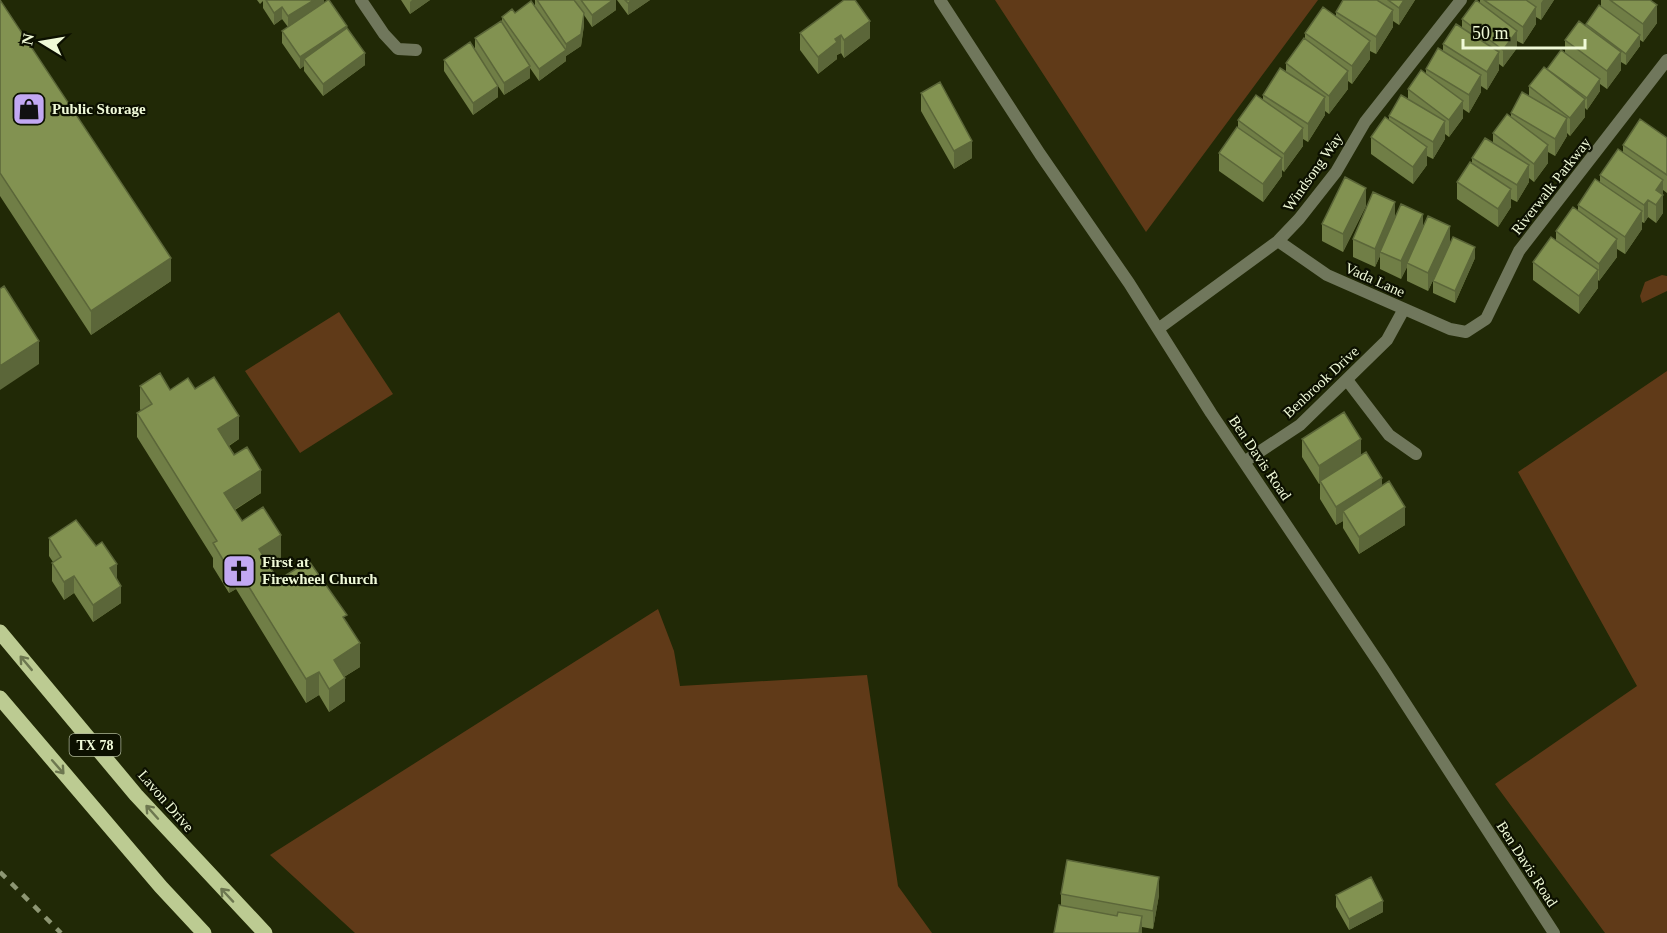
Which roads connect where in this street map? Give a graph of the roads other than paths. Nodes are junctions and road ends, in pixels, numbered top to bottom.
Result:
1 (361, 0) edge
2 (940, 0) edge
3 (1461, 0) edge
4 (416, 50) dead end
5 (1667, 60) edge
6 (1278, 241) junction
7 (1404, 309) junction
8 (1158, 329) junction
9 (1466, 332) joint
10 (1347, 380) junction
11 (1416, 454) dead end
12 (1244, 462) junction
13 (0, 632) edge
14 (0, 698) edge
15 (204, 933) edge
16 (265, 933) edge
17 (1554, 933) edge

1 - 4 street
2 - 8 street, Ben Davis Road
3 - 6 street, Windsong Way
5 - 9 street, Riverwalk Parkway
6 - 7 street, Vada Lane
6 - 8 street, Windsong Way
7 - 9 street, Vada Lane
7 - 10 street, Benbrook Drive
8 - 12 street, Ben Davis Road
10 - 11 street
10 - 12 street, Benbrook Drive
12 - 17 street, Ben Davis Road
16 -> 13 main road, Lavon Drive / TX 78
14 -> 15 main road, TX 78

